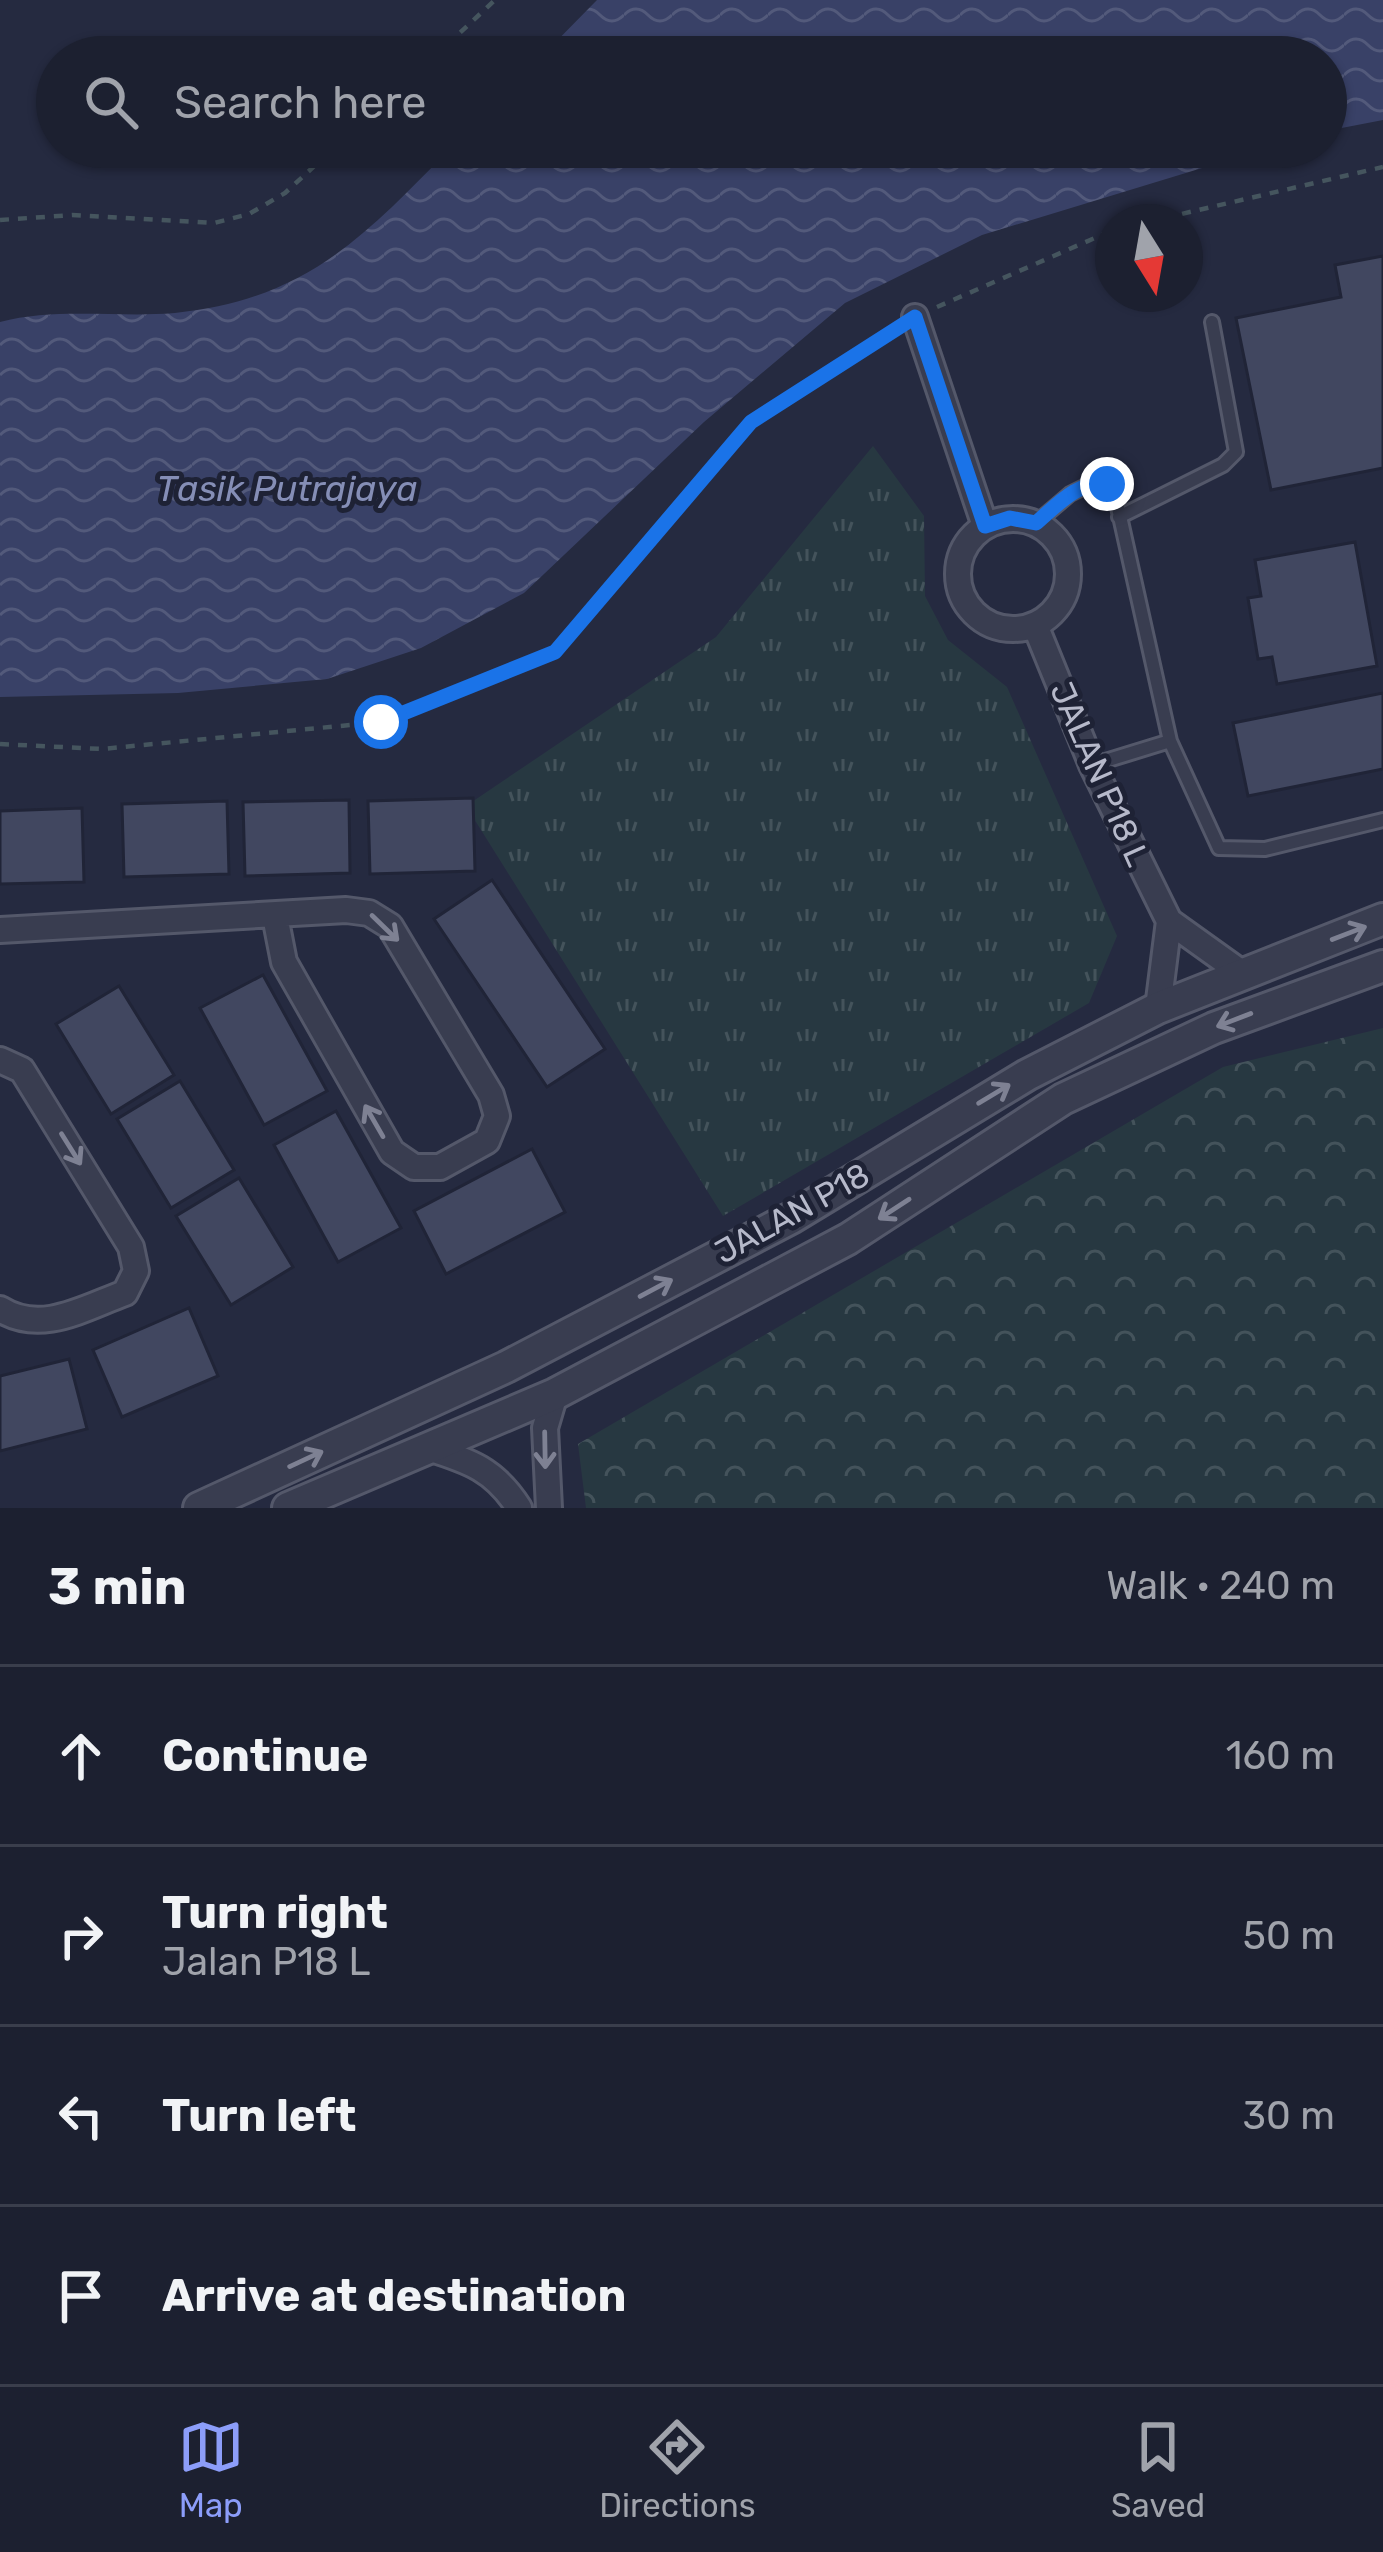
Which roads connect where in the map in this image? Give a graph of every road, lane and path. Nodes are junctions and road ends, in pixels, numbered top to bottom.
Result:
1 (495, 0) edge
2 (456, 36) edge
3 (1383, 166) edge
4 (312, 168) edge
5 (1203, 209) edge
6 (0, 220) edge
7 (1095, 238) edge
8 (915, 317) junction
9 (1212, 322) dead end
10 (1119, 517) junction
11 (1036, 523) junction
12 (985, 526) junction
13 (1035, 625) junction
14 (1170, 742) junction
15 (0, 744) edge
16 (1092, 766) junction
17 (1383, 820) edge
18 (275, 916) junction
19 (1383, 920) edge
20 (1169, 921) junction
21 (0, 929) edge
22 (1383, 966) edge
23 (1243, 974) junction
24 (1158, 1008) junction
25 (0, 1060) edge
26 (0, 1309) edge
27 (555, 1394) junction
28 (428, 1448) junction
29 (200, 1508) edge
30 (288, 1508) edge
31 (519, 1508) edge
32 (550, 1508) edge

1 - 2 path
3 - 5 path
4 - 6 path
7 - 8 path
8 - 12 street
8 - 15 path
9 - 10 lane
10 - 11 lane
10 - 14 lane
11 - 12 street
11 - 13 street
12 - 13 street
13 - 16 street, JALAN P18 L
14 - 16 lane
14 - 17 lane
16 - 20 street, JALAN P18 L
18 -> 18 street
18 - 21 street
23 -> 19 street, JALAN P18
20 - 23 street, JALAN P18 L
20 - 24 street
22 -> 27 street, JALAN P18
23 - 24 street, JALAN P18
29 -> 24 street, JALAN P18
25 -> 26 street
27 - 28 street, JALAN P18
27 -> 32 street
28 - 30 street, JALAN P18
28 - 31 street

